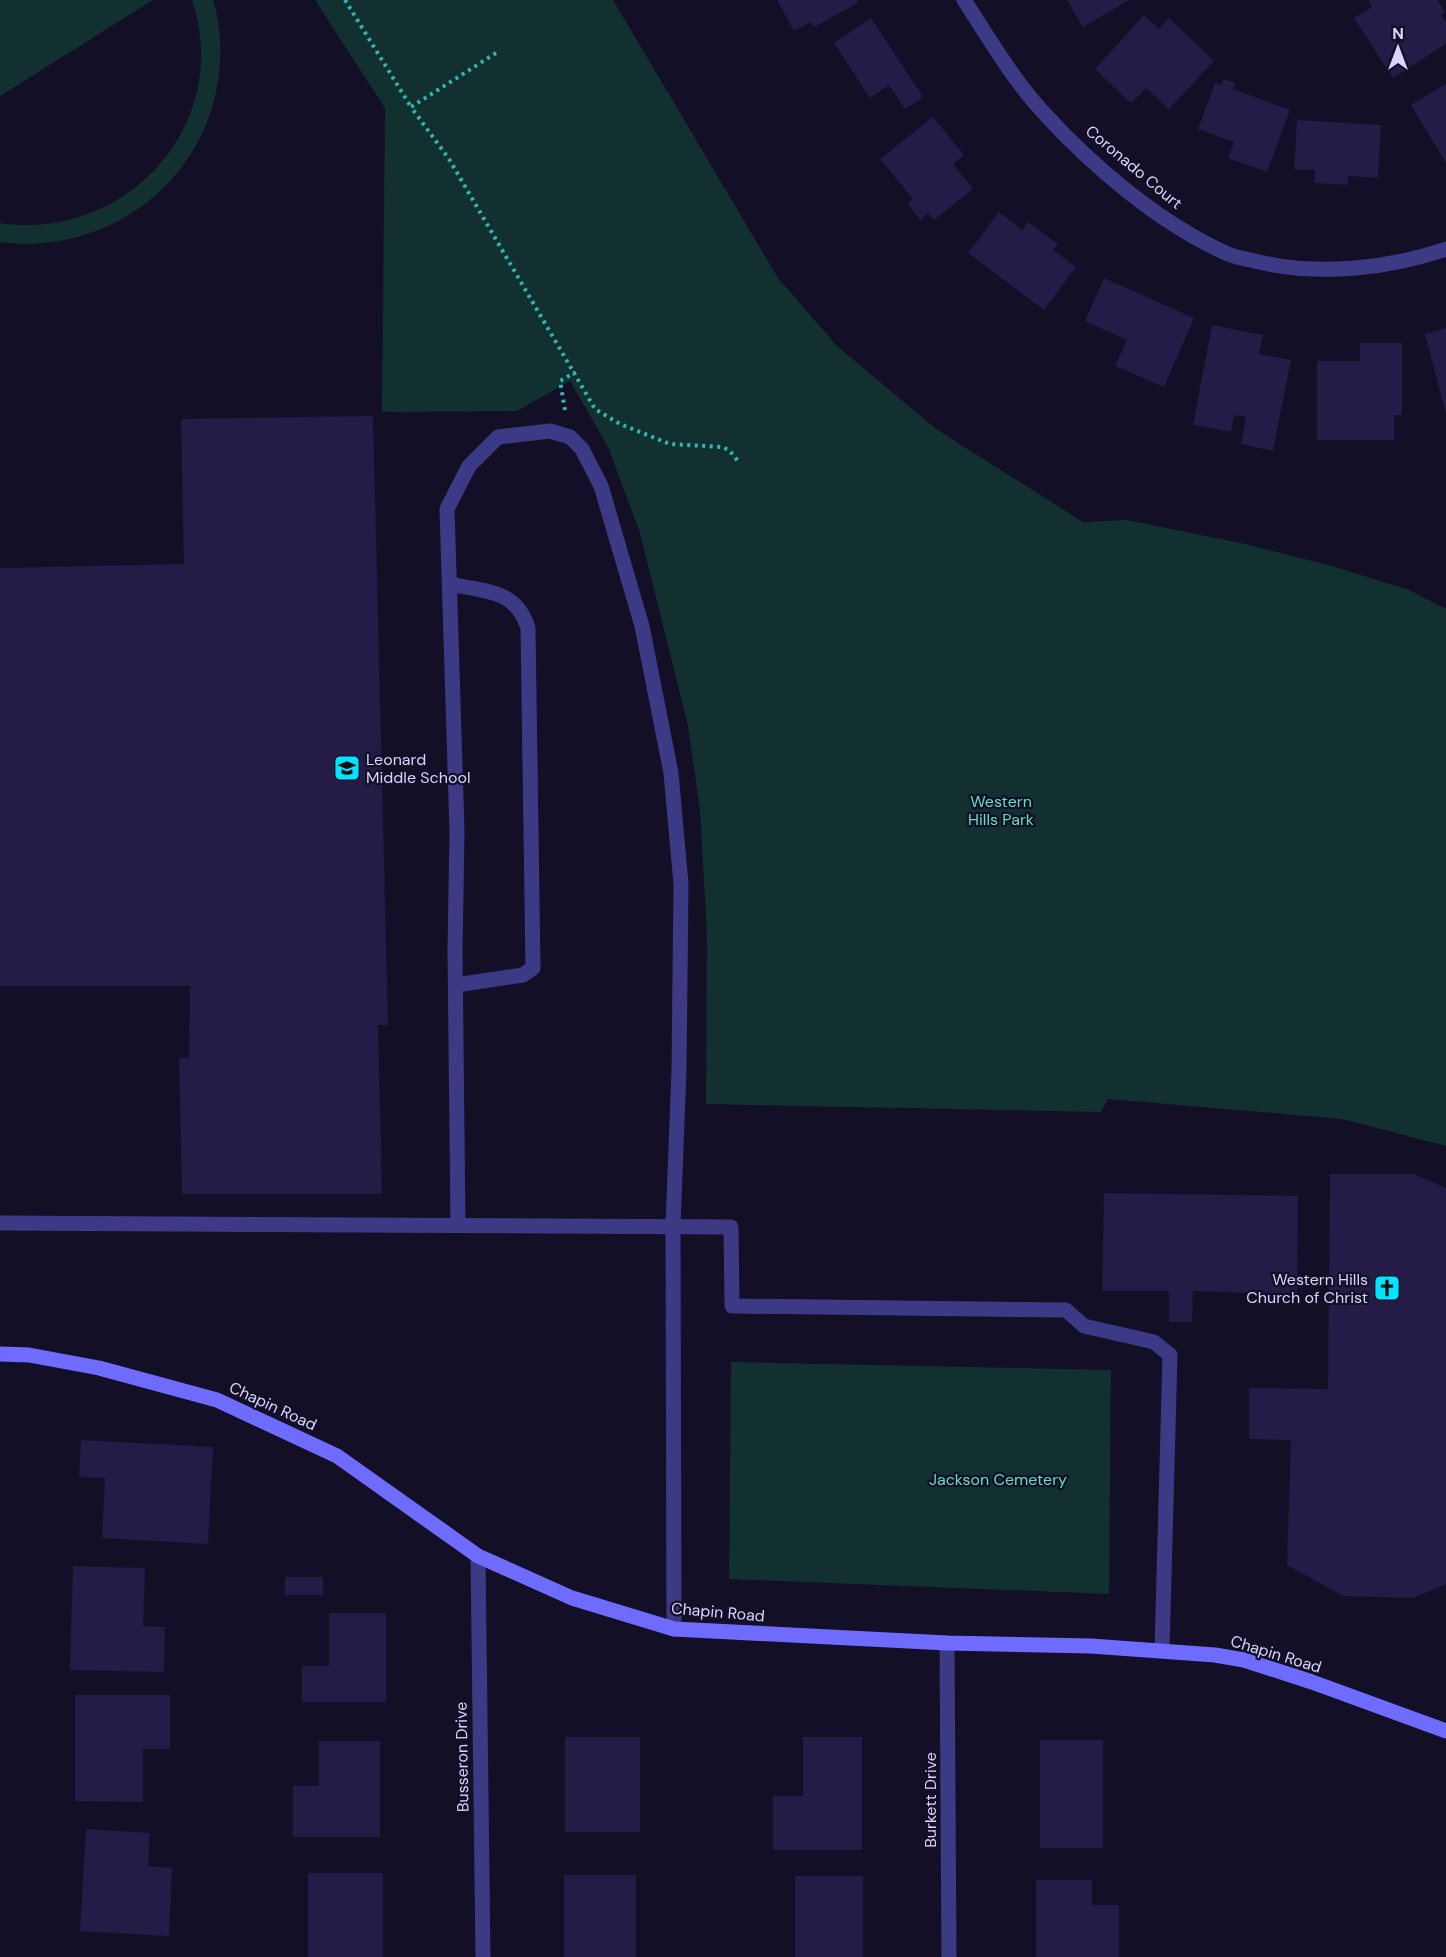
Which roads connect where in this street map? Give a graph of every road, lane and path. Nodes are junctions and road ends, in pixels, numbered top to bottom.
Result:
1 (345, 0) edge
2 (964, 0) edge
3 (496, 53) dead end
4 (411, 106) junction
5 (1446, 249) edge
6 (574, 373) junction
7 (570, 437) junction
8 (738, 461) dead end
9 (450, 584) junction
10 (456, 985) junction
11 (0, 1223) edge
12 (458, 1225) junction
13 (673, 1225) junction
14 (0, 1354) edge
15 (478, 1556) junction
16 (674, 1629) junction
17 (947, 1643) junction
18 (1162, 1650) junction
19 (1446, 1731) edge
20 (483, 1957) edge
21 (949, 1957) edge

1 - 4 path
2 - 5 street, Coronado Court
3 - 4 path
4 - 6 path
6 - 7 path
6 - 8 path
7 - 9 street
7 - 13 street
9 - 10 street
9 - 10 street
10 - 12 street
11 - 12 street
12 - 13 street
13 - 16 street
13 - 18 street
14 - 15 street, Chapin Road
15 - 16 street, Chapin Road
15 - 20 street, Busseron Drive
16 - 17 street, Chapin Road
17 - 18 street, Chapin Road
17 - 21 street, Burkett Drive
18 - 19 street, Chapin Road

